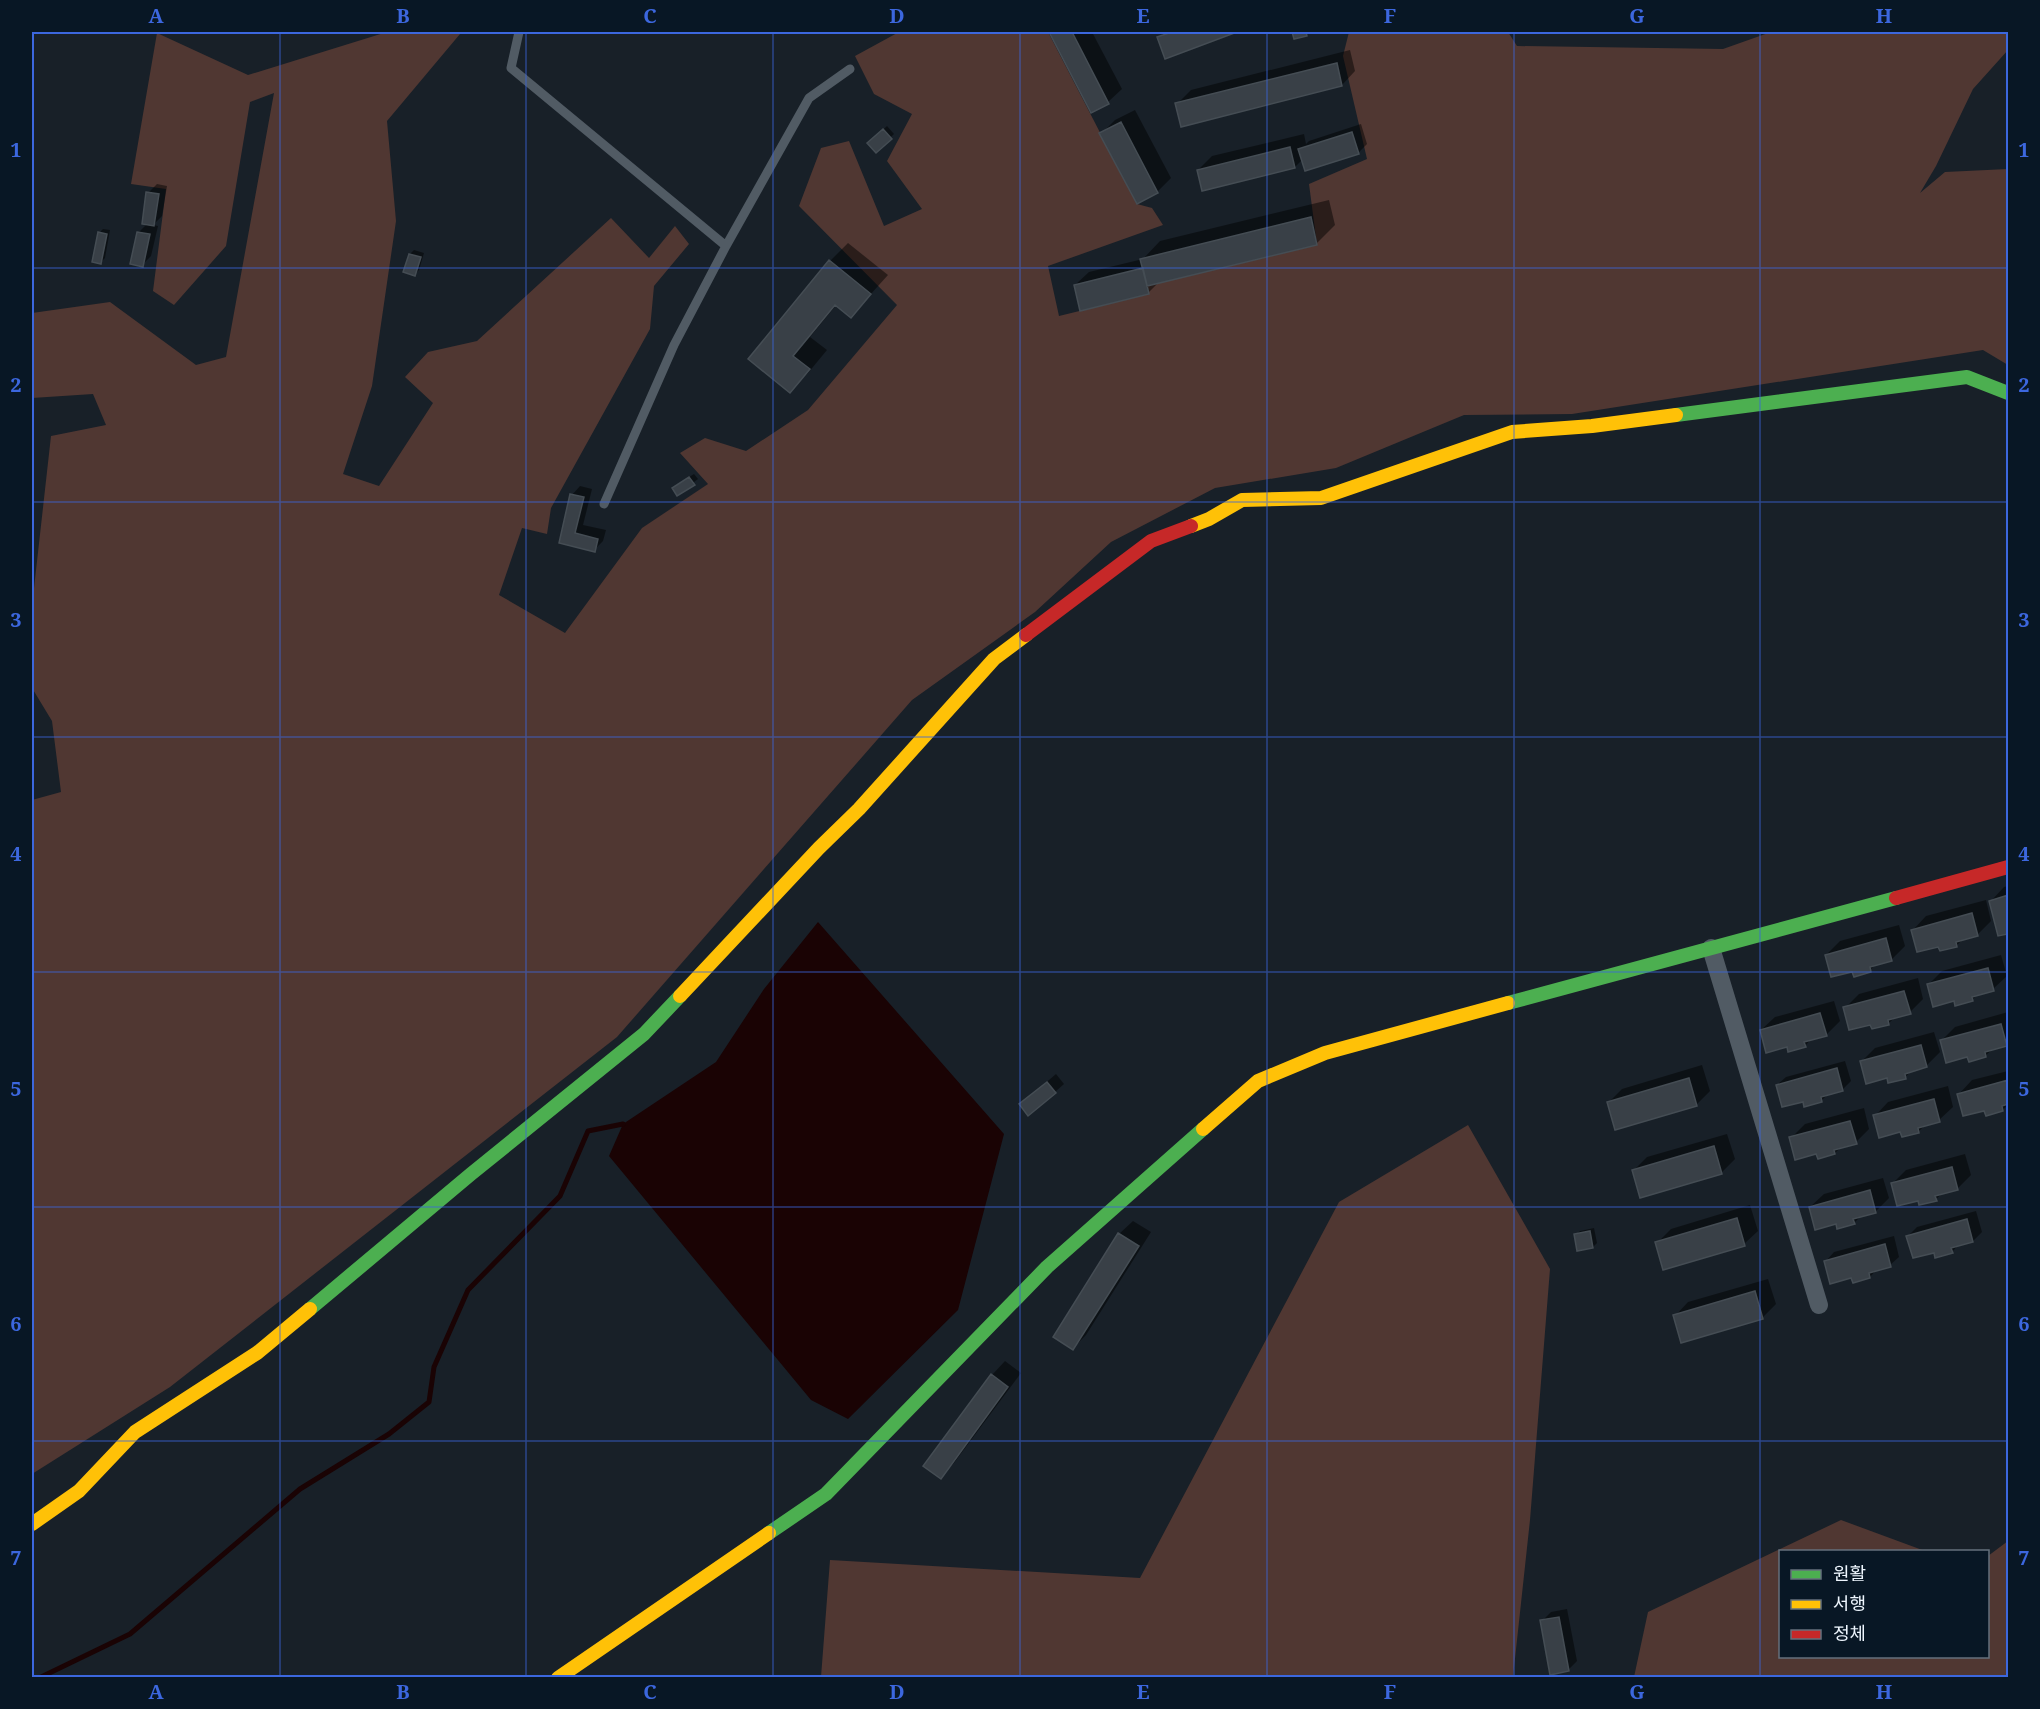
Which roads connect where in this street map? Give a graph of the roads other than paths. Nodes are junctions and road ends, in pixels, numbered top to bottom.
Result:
1 (519, 32) edge
2 (850, 69) dead end
3 (726, 246) junction
4 (2008, 393) edge
5 (604, 504) dead end
6 (2008, 867) edge
7 (1711, 948) junction
8 (1819, 1305) dead end
9 (32, 1524) edge
10 (558, 1677) edge

1 - 3 lane
2 - 3 lane
3 - 5 lane
4 - 9 street
6 - 7 street
7 - 8 street
7 - 10 street

